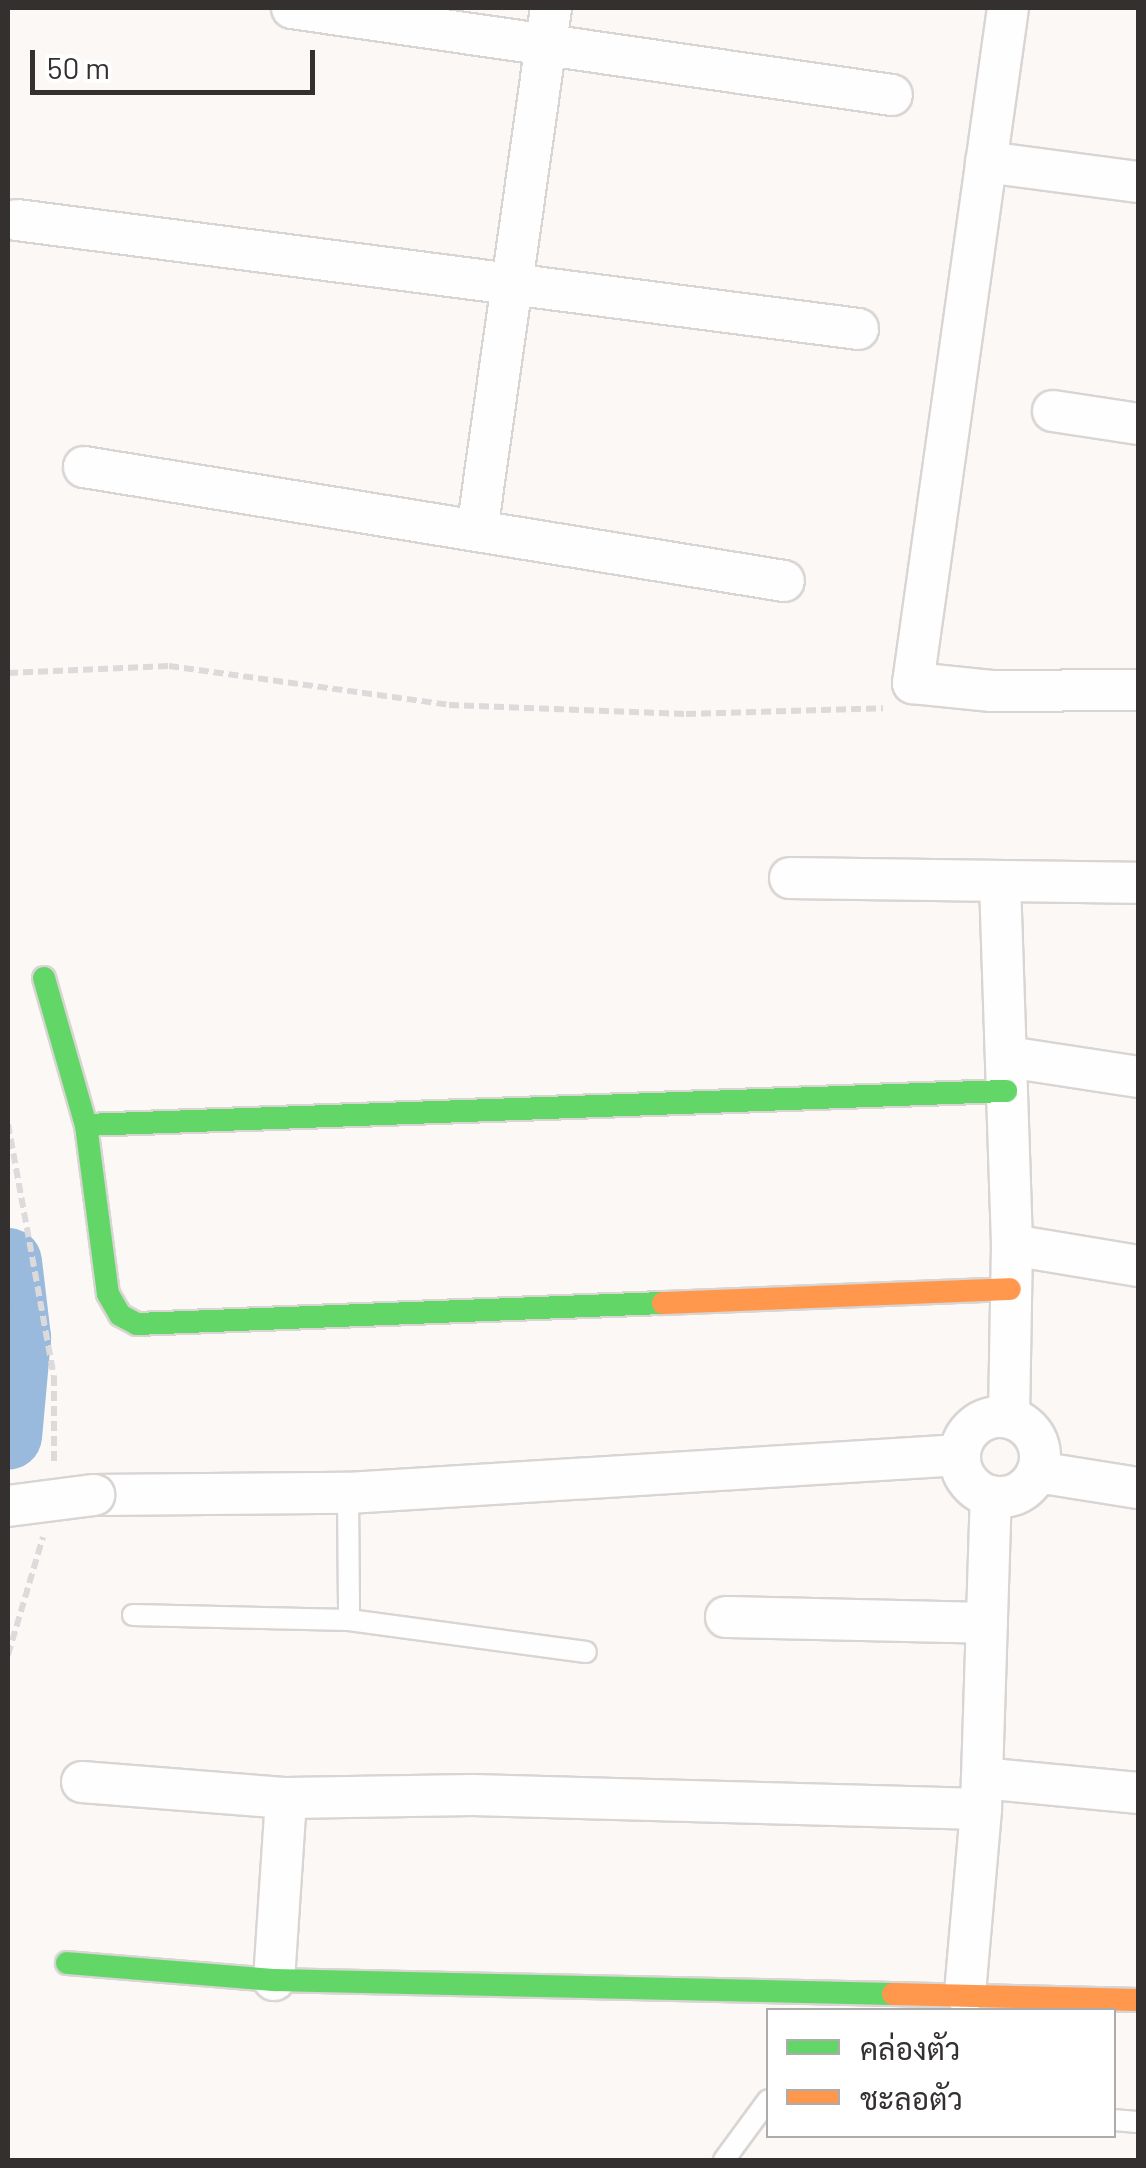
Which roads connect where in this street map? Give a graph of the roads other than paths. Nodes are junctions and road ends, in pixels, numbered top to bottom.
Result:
1 (292, 8) edge
2 (1008, 8) edge
3 (548, 26) edge
4 (892, 95) dead end
5 (986, 162) junction
6 (1138, 182) edge
7 (17, 220) dead end
8 (511, 284) junction
9 (858, 329) dead end
10 (1053, 412) dead end
11 (1138, 424) edge
12 (84, 467) dead end
13 (477, 531) junction
14 (784, 580) dead end
15 (1138, 690) edge
16 (790, 878) dead end
17 (1000, 882) junction
18 (1138, 883) edge
19 (44, 978) dead end
20 (1007, 1074) junction
21 (1138, 1077) edge
22 (86, 1125) junction
23 (1012, 1245) junction
24 (1138, 1266) edge
25 (1010, 1289) junction
26 (1008, 1418) junction
27 (960, 1455) junction
28 (1037, 1472) junction
29 (1138, 1488) edge
30 (348, 1493) junction
31 (990, 1496) junction
32 (8, 1506) edge
33 (133, 1615) dead end
34 (726, 1617) dead end
35 (349, 1620) junction
36 (986, 1623) junction
37 (586, 1652) dead end
38 (82, 1782) dead end
39 (982, 1793) junction
40 (1138, 1793) edge
41 (286, 1798) junction
42 (67, 1962) dead end
43 (274, 1980) junction
44 (965, 1993) junction
45 (1138, 2000) edge
46 (766, 2103) edge
47 (724, 2160) edge

1 - 3 street
2 - 5 street
3 - 4 street
3 - 8 street
5 - 6 street
5 - 15 street
7 - 8 street
8 - 9 street
8 - 13 street
10 - 11 street
12 - 13 street
13 - 14 street
16 - 17 street
17 - 18 street
17 - 20 street
19 - 22 street
20 - 21 street
20 - 22 street
20 - 23 street
22 - 25 street
23 - 24 street
23 - 25 street
25 - 26 street
26 - 27 street
26 - 28 street
27 - 30 street
27 - 31 street
28 - 29 street
28 - 31 street
30 - 32 street, bridge
30 - 35 lane
31 - 36 street
33 - 35 lane
34 - 36 street
35 - 37 lane
36 - 39 street
38 - 41 street
39 - 40 street
39 - 41 street
39 - 44 street
41 - 43 street
42 - 43 street
43 - 44 street
44 - 45 street
46 - 47 lane

